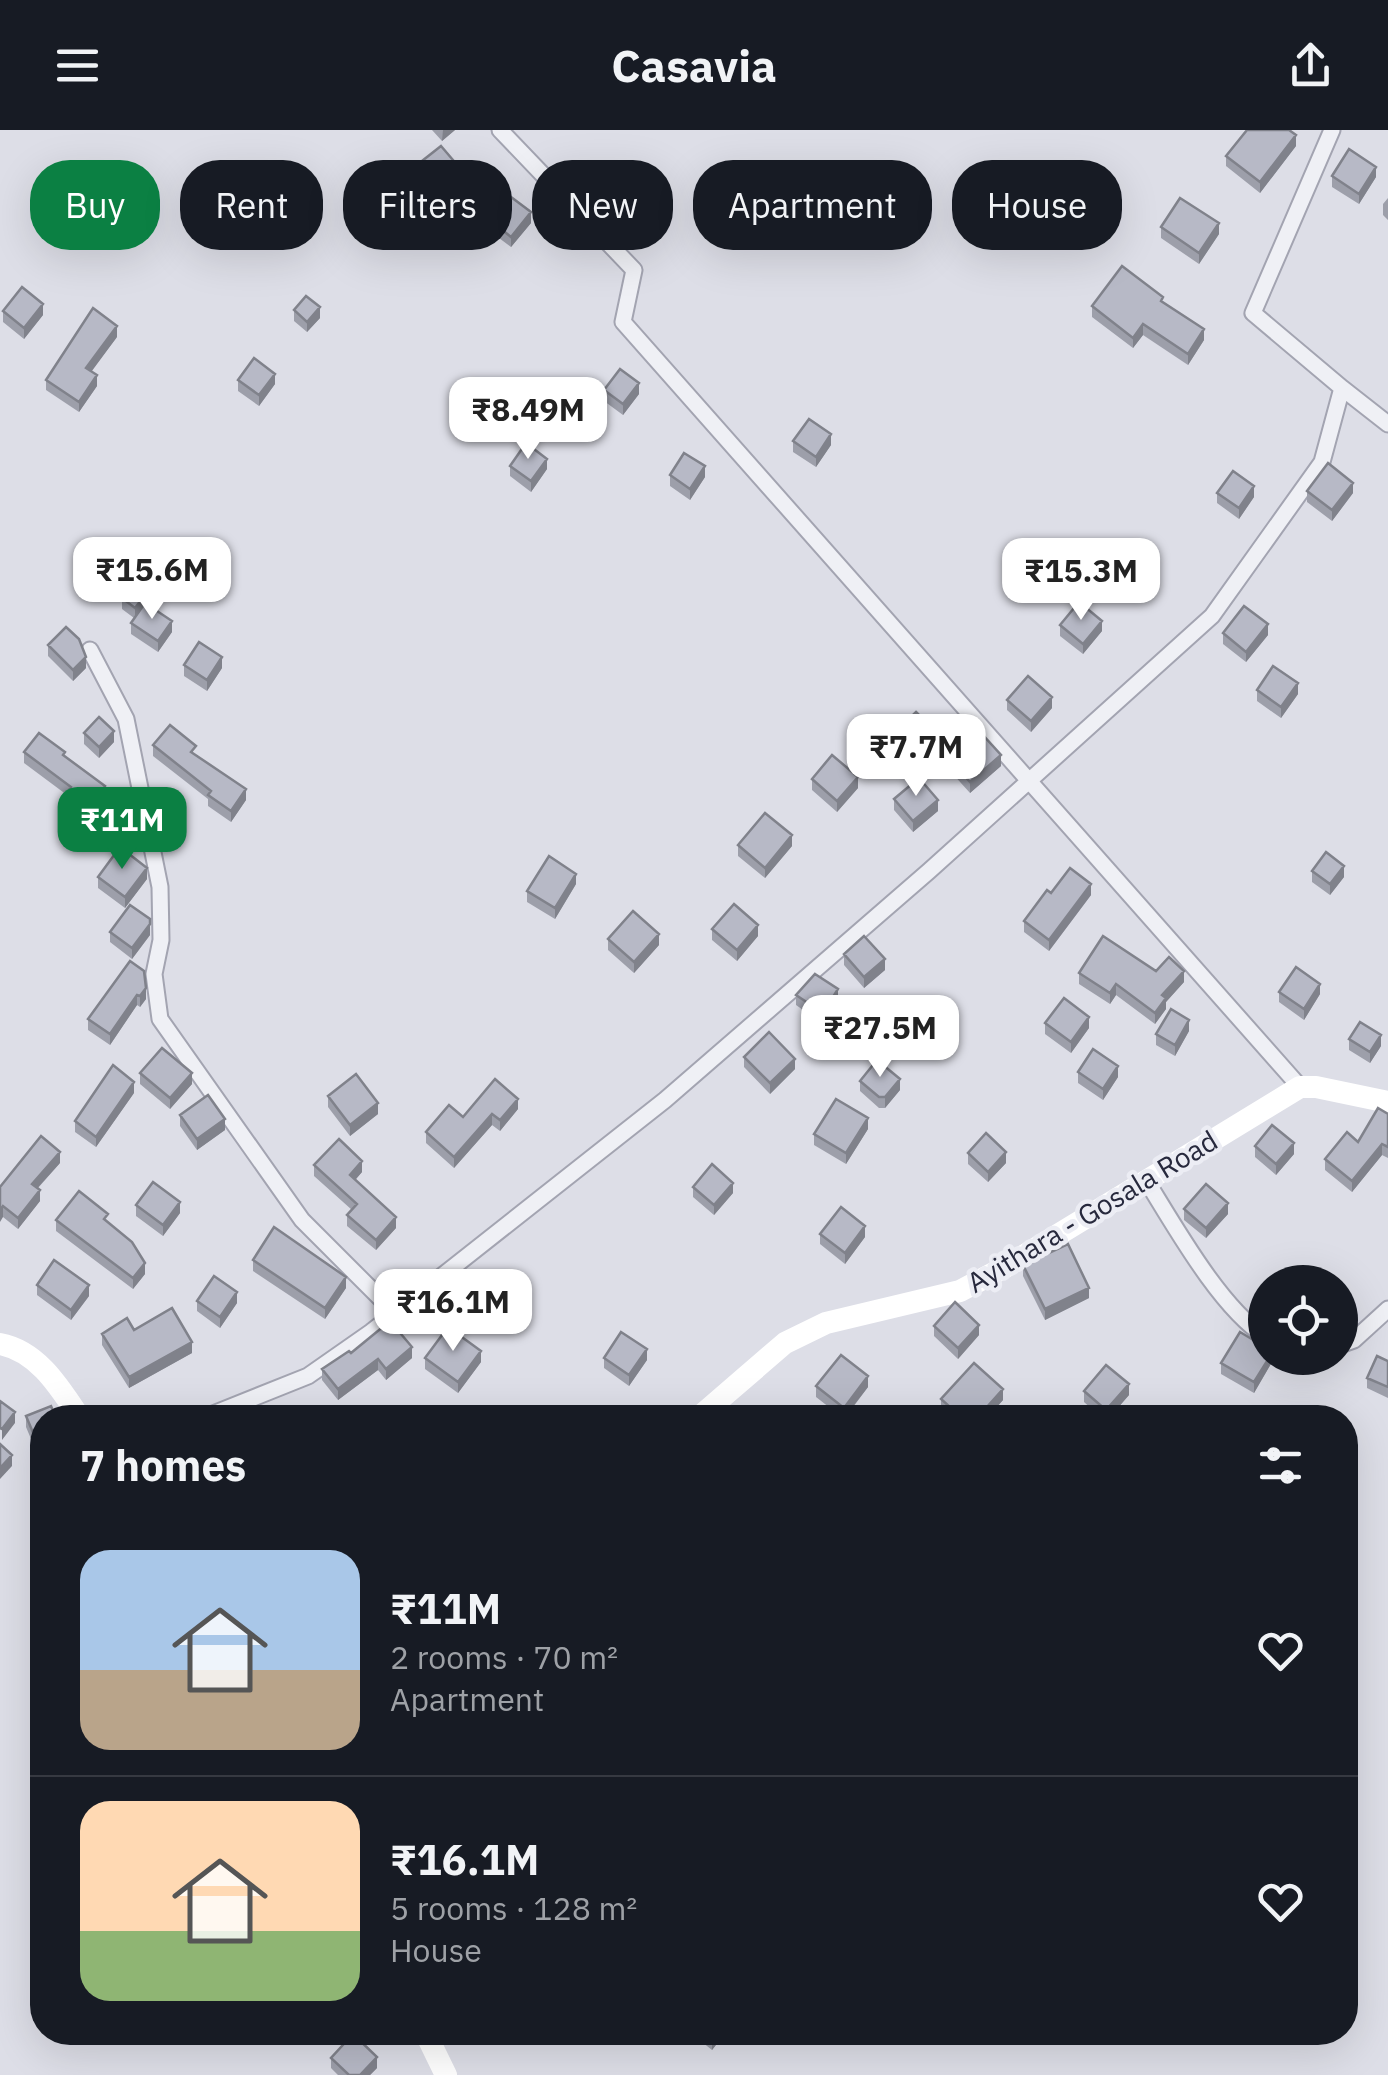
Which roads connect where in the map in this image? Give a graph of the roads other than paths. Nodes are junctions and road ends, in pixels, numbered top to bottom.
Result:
1 (500, 130) edge
2 (1332, 130) edge
3 (1342, 388) junction
4 (1388, 424) edge
5 (90, 650) dead end
6 (1028, 780) junction
7 (1300, 1086) junction
8 (1388, 1102) edge
9 (1146, 1180) junction
10 (1388, 1308) edge
11 (395, 1313) junction
12 (1248, 1325) edge
13 (1358, 1336) edge
14 (0, 1344) edge
15 (71, 1405) edge
16 (236, 1405) edge
17 (713, 1405) edge
18 (431, 2045) edge
19 (446, 2075) edge

1 - 6 street
2 - 3 street
3 - 4 street
3 - 6 street
5 - 11 street
6 - 7 street
6 - 11 street
7 - 8 main road
7 - 9 main road, Ayithara - Gosala Road
9 - 12 street
9 - 17 main road, Ayithara - Gosala Road
10 - 13 street
11 - 16 street
14 - 15 main road
18 - 19 main road

